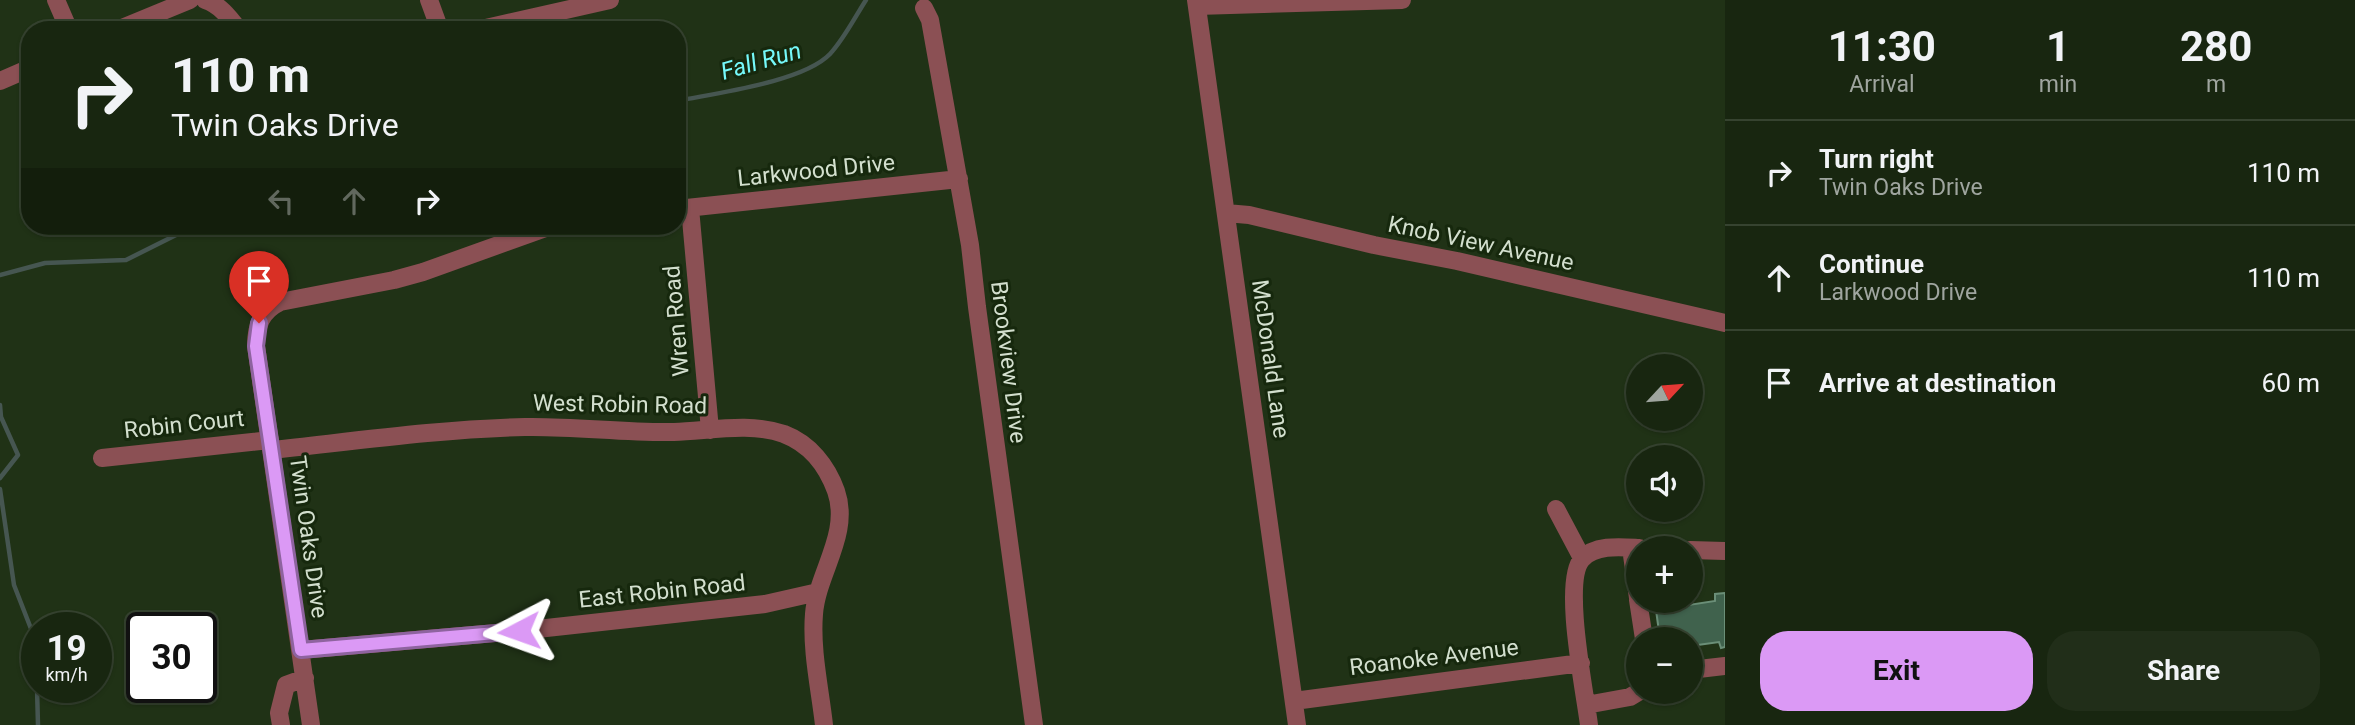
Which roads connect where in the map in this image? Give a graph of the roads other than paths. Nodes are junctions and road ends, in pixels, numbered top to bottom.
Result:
1 (56, 0) edge
2 (190, 0) edge
3 (205, 0) edge
4 (429, 0) edge
5 (610, 0) edge
6 (1388, 0) edge
7 (1402, 0) edge
8 (1197, 3) edge
9 (924, 8) dead end
10 (65, 21) edge
11 (139, 21) edge
12 (231, 21) edge
13 (437, 21) edge
14 (517, 21) edge
15 (21, 72) edge
16 (0, 81) edge
17 (959, 179) junction
18 (686, 209) edge
19 (1226, 213) junction
20 (686, 226) edge
21 (526, 235) edge
22 (1725, 323) edge
23 (710, 430) junction
24 (271, 445) junction
25 (102, 458) dead end
26 (1556, 509) dead end
27 (1626, 548) edge
28 (1703, 550) edge
29 (1725, 551) edge
30 (1582, 558) junction
31 (818, 592) junction
32 (301, 650) junction
33 (1581, 663) junction
34 (1725, 666) edge
35 (1703, 669) edge
36 (305, 678) junction
37 (1626, 697) edge
38 (1294, 701) junction
39 (1586, 705) junction
40 (281, 725) edge
41 (312, 725) edge
42 (824, 725) edge
43 (1034, 725) edge
44 (1297, 725) edge
45 (1589, 725) edge

1 - 10 street
2 - 11 street
3 - 12 street
4 - 13 street
5 - 14 street
6 - 7 street
6 - 8 street
8 - 19 street, McDonald Lane
9 - 17 street, Brookview Drive
15 - 16 street
17 - 18 street, Larkwood Drive
17 - 43 street, Brookview Drive
19 - 22 street, Knob View Avenue
19 - 38 street, McDonald Lane
20 - 23 street, Wren Road
21 - 24 street
23 - 24 street, West Robin Road
23 - 31 street, West Robin Road
24 - 25 street, Robin Court
24 - 32 street, Twin Oaks Drive
26 - 30 street
27 - 30 street
28 - 29 street
30 - 33 street
31 - 32 street, East Robin Road
31 - 42 street, West Robin Road
32 - 36 street, Twin Oaks Drive
33 - 38 street, Roanoke Avenue
33 - 39 street
34 - 35 street
36 - 40 street
36 - 41 street, Twin Oaks Drive
37 - 39 street
38 - 44 street, McDonald Lane
39 - 45 street

